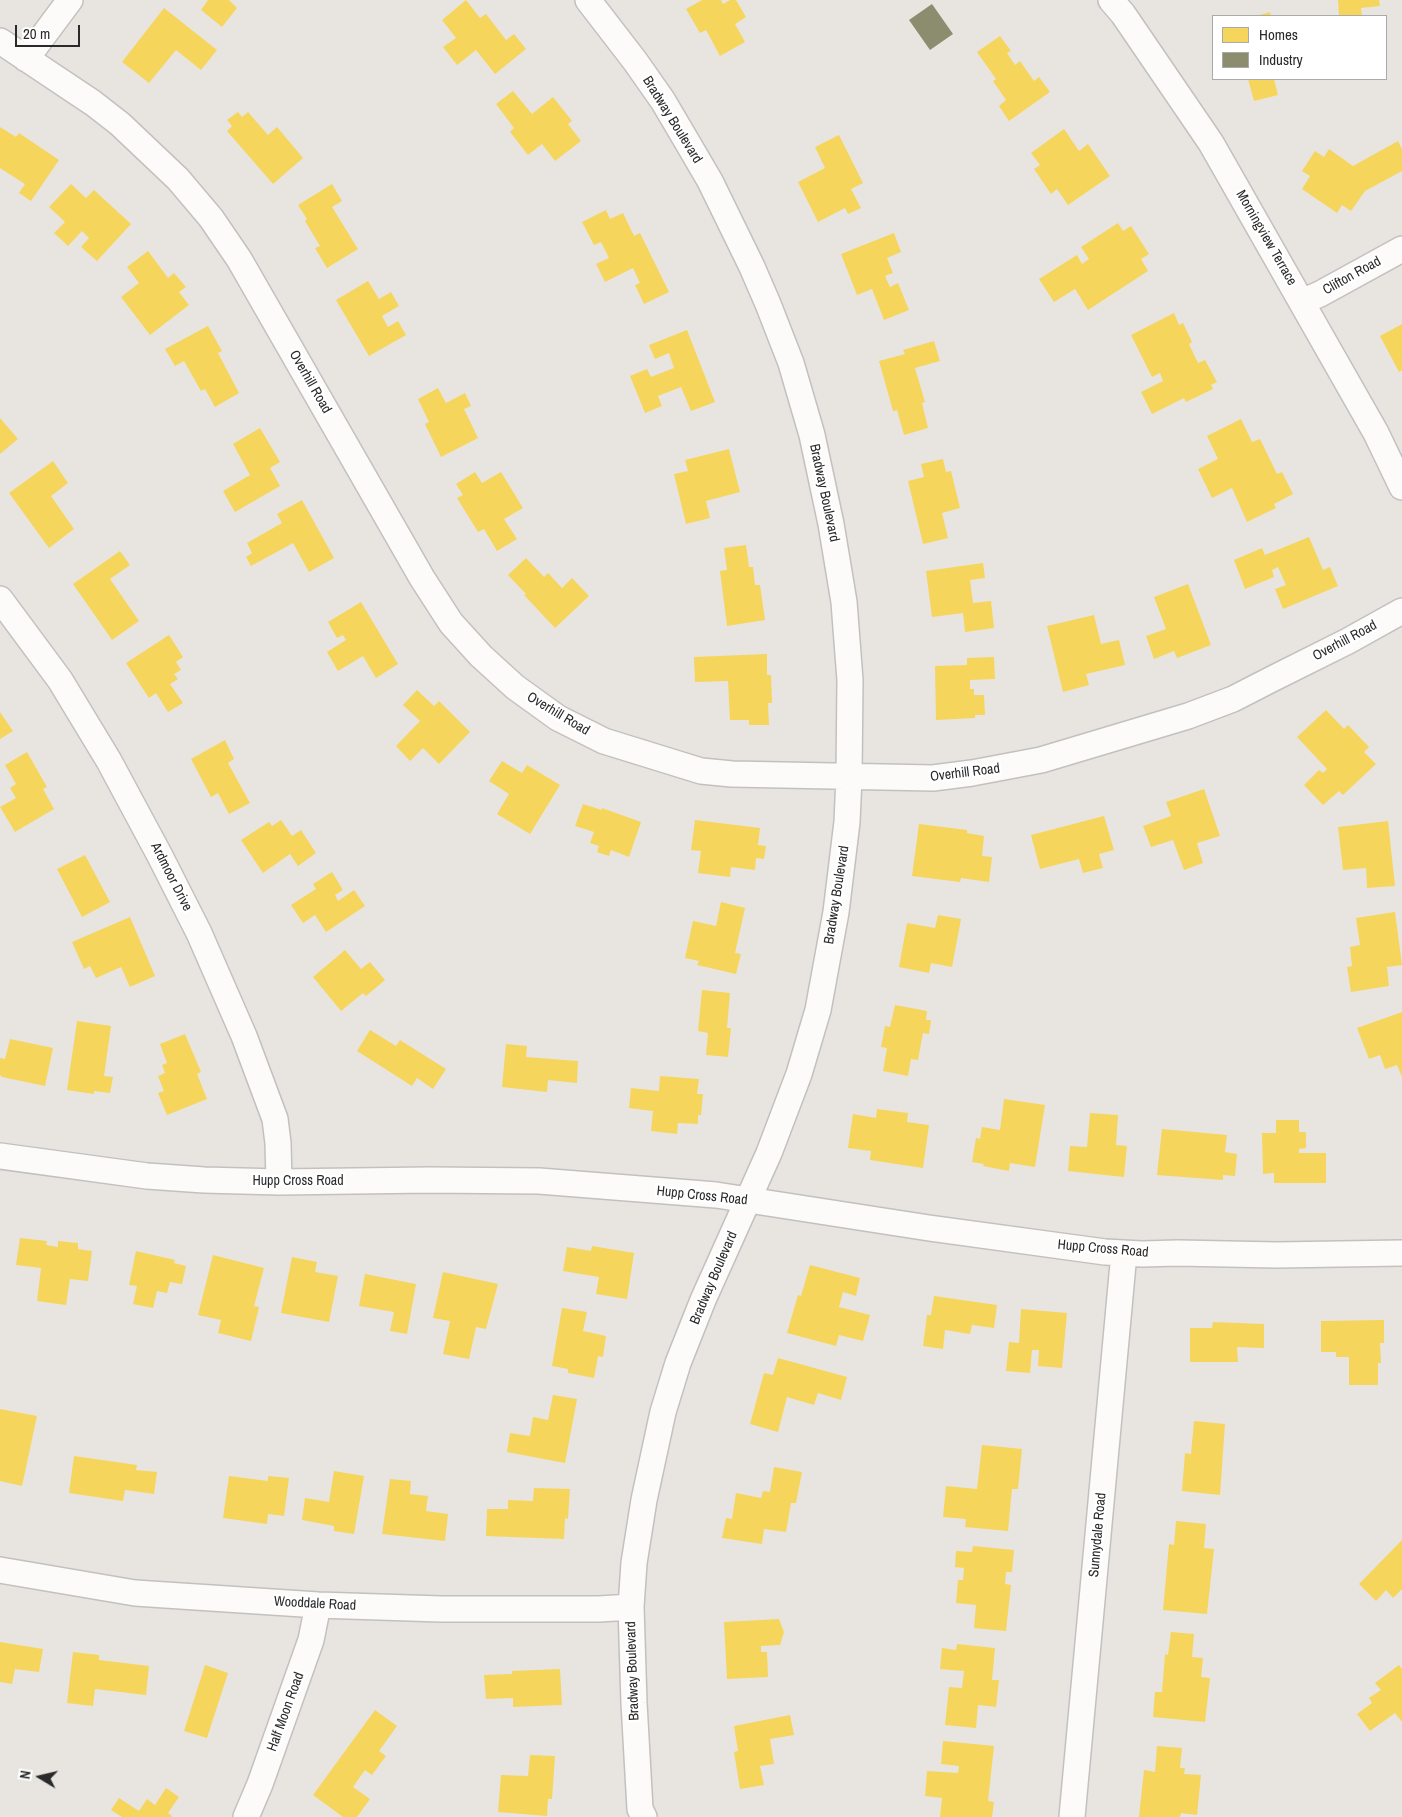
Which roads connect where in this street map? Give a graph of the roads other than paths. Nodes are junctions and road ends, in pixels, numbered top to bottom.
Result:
1 (70, 0) edge
2 (588, 0) edge
3 (1124, 5) edge
4 (0, 41) edge
5 (26, 59) junction
6 (1402, 249) edge
7 (1302, 302) junction
8 (1402, 487) edge
9 (0, 599) edge
10 (1402, 611) edge
11 (849, 776) junction
12 (0, 1156) edge
13 (279, 1182) junction
14 (747, 1200) junction
15 (1124, 1253) junction
16 (1402, 1253) edge
17 (0, 1570) edge
18 (318, 1605) junction
19 (631, 1607) junction
20 (640, 1814) edge
21 (246, 1817) edge
22 (1072, 1817) edge

1 - 5 street
2 - 11 street, Bradway Boulevard
3 - 7 street, Morningview Terrace
4 - 5 street, Overhill Road
5 - 11 street, Overhill Road
6 - 7 street, Clifton Road
7 - 8 street, Morningview Terrace
9 - 13 street, Ardmoor Drive
10 - 11 street, Overhill Road
11 - 14 street, Bradway Boulevard
12 - 13 street, Hupp Cross Road
13 - 14 street, Hupp Cross Road
14 - 15 street, Hupp Cross Road
14 - 19 street, Bradway Boulevard
15 - 16 street, Hupp Cross Road
15 - 22 street, Sunnydale Road
17 - 18 street, Wooddale Road
18 - 19 street, Wooddale Road
18 - 21 street, Half Moon Road
19 - 20 street, Bradway Boulevard

